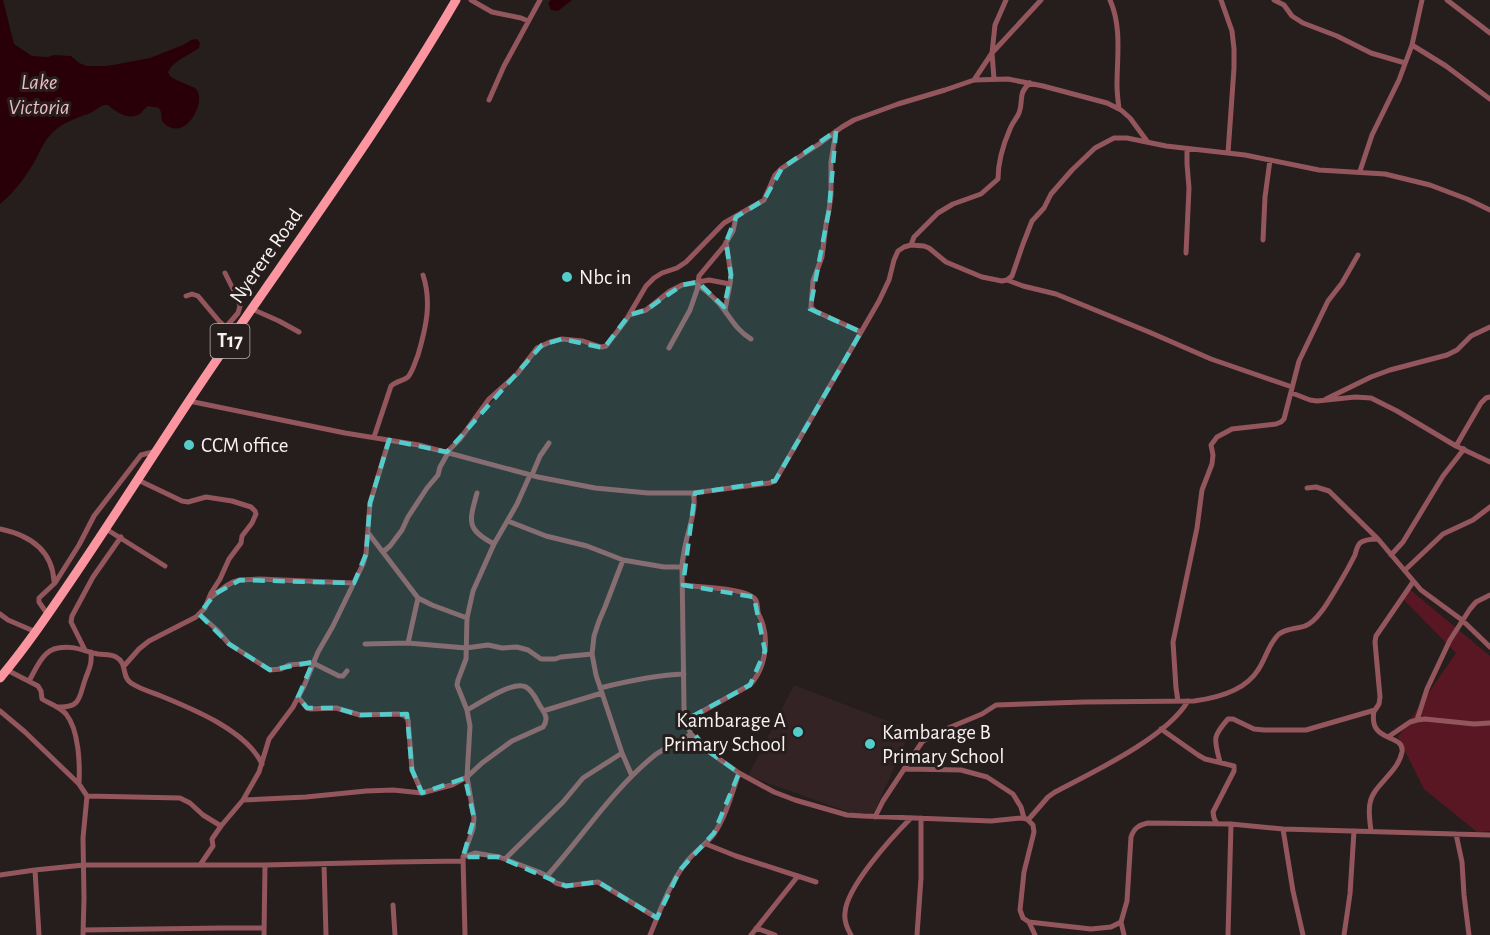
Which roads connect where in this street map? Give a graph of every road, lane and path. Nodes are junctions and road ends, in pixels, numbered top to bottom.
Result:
1 (456, 0) edge
2 (471, 0) edge
3 (540, 0) edge
4 (1006, 0) edge
5 (1041, 0) edge
6 (1110, 0) edge
7 (1221, 0) edge
8 (1274, 0) edge
9 (1422, 0) edge
10 (1447, 0) edge
11 (528, 21) junction
12 (1490, 33) edge
13 (1412, 45) junction
14 (992, 53) junction
15 (1405, 63) junction
16 (994, 79) junction
17 (974, 80) junction
18 (1030, 83) junction
19 (1490, 99) edge
20 (489, 100) dead end
21 (1119, 109) junction
22 (836, 131) junction
23 (1147, 141) junction
24 (1187, 149) junction
25 (1228, 153) junction
26 (1270, 159) junction
27 (1360, 171) junction
28 (1489, 208) edge
29 (736, 216) junction
30 (1263, 240) dead end
31 (726, 242) junction
32 (911, 245) junction
33 (1186, 253) dead end
34 (1358, 255) dead end
35 (225, 273) dead end
36 (423, 275) dead end
37 (1007, 280) junction
38 (698, 284) junction
39 (730, 284) junction
40 (186, 296) dead end
41 (252, 309) junction
42 (725, 310) junction
43 (629, 315) junction
44 (226, 327) junction
45 (1490, 327) edge
46 (299, 332) dead end
47 (861, 332) junction
48 (234, 335) junction
49 (751, 339) dead end
50 (669, 348) dead end
51 (1292, 390) junction
52 (1490, 397) edge
53 (189, 401) junction
54 (1324, 401) junction
55 (374, 437) junction
56 (389, 440) junction
57 (549, 443) dead end
58 (1456, 446) junction
59 (1464, 449) junction
60 (157, 451) junction
61 (447, 453) junction
62 (1490, 462) edge
63 (531, 475) junction
64 (138, 480) junction
65 (1307, 488) dead end
66 (693, 493) junction
67 (477, 494) dead end
68 (1490, 507) edge
69 (507, 521) junction
70 (0, 529) edge
71 (106, 529) junction
72 (369, 533) junction
73 (120, 537) junction
74 (1378, 539) junction
75 (494, 544) junction
76 (383, 552) junction
77 (1391, 555) junction
78 (623, 560) junction
79 (165, 566) dead end
80 (682, 567) junction
81 (1405, 570) junction
82 (1413, 582) junction
83 (55, 583) junction
84 (354, 583) junction
85 (683, 585) junction
86 (1490, 595) edge
87 (418, 598) junction
88 (208, 599) junction
89 (0, 614) edge
90 (48, 615) junction
91 (199, 615) junction
92 (466, 618) junction
93 (1462, 620) junction
94 (36, 632) junction
95 (408, 643) junction
96 (365, 644) dead end
97 (1490, 647) edge
98 (466, 648) junction
99 (88, 651) junction
100 (592, 654) junction
101 (313, 663) junction
102 (124, 666) junction
103 (7, 670) junction
104 (346, 671) dead end
105 (684, 674) junction
106 (0, 678) edge
107 (29, 681) junction
108 (601, 690) junction
109 (298, 697) junction
110 (1178, 701) junction
111 (1188, 701) junction
112 (58, 707) junction
113 (467, 710) junction
114 (0, 711) edge
115 (543, 711) junction
116 (1374, 711) junction
117 (684, 720) junction
118 (1417, 720) junction
119 (1490, 723) edge
120 (1161, 729) junction
121 (691, 734) junction
122 (1388, 737) junction
123 (622, 753) junction
124 (1220, 762) junction
125 (262, 764) junction
126 (904, 769) junction
127 (739, 773) junction
128 (632, 776) junction
129 (466, 777) junction
130 (79, 784) junction
131 (422, 793) junction
132 (87, 796) junction
133 (243, 801) junction
134 (875, 817) junction
135 (911, 818) junction
136 (921, 818) junction
137 (1026, 819) junction
138 (1217, 824) junction
139 (1231, 824) junction
140 (221, 825) junction
141 (1283, 829) junction
142 (1354, 831) junction
143 (1371, 831) junction
144 (1456, 834) junction
145 (1490, 835) edge
146 (706, 844) junction
147 (463, 859) junction
148 (504, 859) junction
149 (324, 864) junction
150 (84, 865) junction
151 (200, 865) junction
152 (265, 865) junction
153 (35, 870) junction
154 (0, 875) edge
155 (547, 876) junction
156 (798, 876) junction
157 (816, 882) dead end
158 (393, 905) dead end
159 (657, 918) junction
160 (1029, 922) junction
161 (1121, 922) junction
162 (756, 928) junction
163 (264, 932) edge
164 (83, 933) edge
165 (39, 935) edge
166 (326, 935) edge
167 (395, 935) edge
168 (465, 935) edge
169 (650, 935) edge
170 (751, 935) edge
171 (775, 935) edge
172 (851, 935) edge
173 (917, 935) edge
174 (1035, 935) edge
175 (1125, 935) edge
176 (1228, 935) edge
177 (1303, 935) edge
178 (1344, 935) edge
179 (1469, 935) edge

1 - 41 main road, Nyerere Road / T17
2 - 11 street
3 - 11 street
4 - 14 street
5 - 14 street
6 - 21 street
7 - 25 street
8 - 15 street
9 - 13 street
10 - 12 street
11 - 20 street
13 - 15 street
13 - 19 street
14 - 16 street
14 - 17 street
15 - 27 street
16 - 17 street
16 - 18 street
17 - 22 street
18 - 21 street
18 - 32 street
21 - 23 street
22 - 29 street
22 - 47 street
23 - 24 street
23 - 37 street
24 - 25 street
24 - 33 street
25 - 26 street
26 - 27 street
26 - 30 street
27 - 28 street
29 - 31 street
29 - 43 street
31 - 38 street
31 - 39 street
32 - 37 street
32 - 47 street
34 - 51 street
35 - 44 street
36 - 55 street
37 - 51 street
38 - 39 street
38 - 42 street
38 - 43 street
38 - 50 street
39 - 42 street
40 - 44 street
41 - 46 street
41 - 48 main road, Nyerere Road / T17
42 - 49 street
43 - 61 street
44 - 48 street
45 - 54 street
47 - 66 street
48 - 53 main road, Nyerere Road / T17
51 - 54 street
51 - 110 street
52 - 58 street
53 - 55 street
53 - 60 main road, Nyerere Road / T17
54 - 58 street
55 - 56 street
56 - 61 street
56 - 72 street
57 - 63 street
58 - 59 street
59 - 62 street
59 - 77 street
60 - 64 main road, Nyerere Road / T17
60 - 83 street
61 - 63 street
61 - 76 street
63 - 66 street
63 - 69 street
64 - 71 main road, Nyerere Road / T17
64 - 88 street
65 - 74 street
66 - 80 street
67 - 75 street
68 - 81 street
69 - 75 street
69 - 78 street
70 - 83 street
71 - 73 street
71 - 90 main road, Nyerere Road / T17
72 - 76 street
72 - 84 street
73 - 79 street
73 - 99 street
74 - 77 street
74 - 111 street
75 - 92 street
76 - 87 street
77 - 81 street
78 - 80 street
78 - 100 street
80 - 85 street
81 - 82 street
82 - 93 street
82 - 116 street
83 - 90 street
84 - 88 street
84 - 101 street
85 - 105 street
85 - 117 street
86 - 93 street
87 - 92 street
87 - 95 street
88 - 91 street
89 - 94 street
90 - 94 main road, Nyerere Road / T17
91 - 101 street
91 - 102 street
92 - 98 street
93 - 97 street
93 - 118 street
94 - 103 main road, Nyerere Road / T17
95 - 96 street
95 - 98 street
98 - 100 street
98 - 113 street
99 - 102 street
99 - 107 street
99 - 112 street
100 - 108 street
101 - 104 street
101 - 109 street
102 - 125 street
103 - 106 main road, Nyerere Road / T17
103 - 107 street
105 - 108 street
105 - 117 street
107 - 112 street
108 - 115 street
108 - 123 street
109 - 125 street
109 - 131 street
110 - 111 street
110 - 126 street
111 - 120 street
112 - 130 street
113 - 115 street
113 - 129 street
114 - 130 street
115 - 129 street
116 - 122 street
116 - 124 street
117 - 121 street
118 - 119 street
118 - 122 street
120 - 124 street
120 - 137 street
121 - 127 street
121 - 128 street
122 - 143 street
123 - 128 street
123 - 148 street
124 - 138 street
125 - 133 street
126 - 134 street
126 - 137 street
127 - 134 street
127 - 146 street
128 - 155 street
129 - 131 street
129 - 147 street
130 - 132 street
131 - 133 street
132 - 140 street
132 - 150 street
133 - 140 street
134 - 135 street
135 - 136 street
135 - 172 street
136 - 137 street
136 - 173 street
137 - 160 street
138 - 139 street
138 - 161 street
139 - 141 street
139 - 176 street
140 - 151 street
141 - 142 street
141 - 177 street
142 - 143 street
142 - 178 street
143 - 144 street
144 - 145 street
144 - 179 street
146 - 156 street
146 - 159 street
147 - 148 street
147 - 149 street
147 - 168 street
148 - 155 street
149 - 152 street
149 - 166 street
150 - 151 street
150 - 153 street
150 - 164 street
151 - 152 street
152 - 163 street
153 - 154 street
153 - 165 street
155 - 159 street
156 - 157 street
156 - 162 street
158 - 167 street
159 - 169 street
160 - 161 street
160 - 174 street
161 - 175 street
162 - 170 street
162 - 171 street
163 - 164 street

